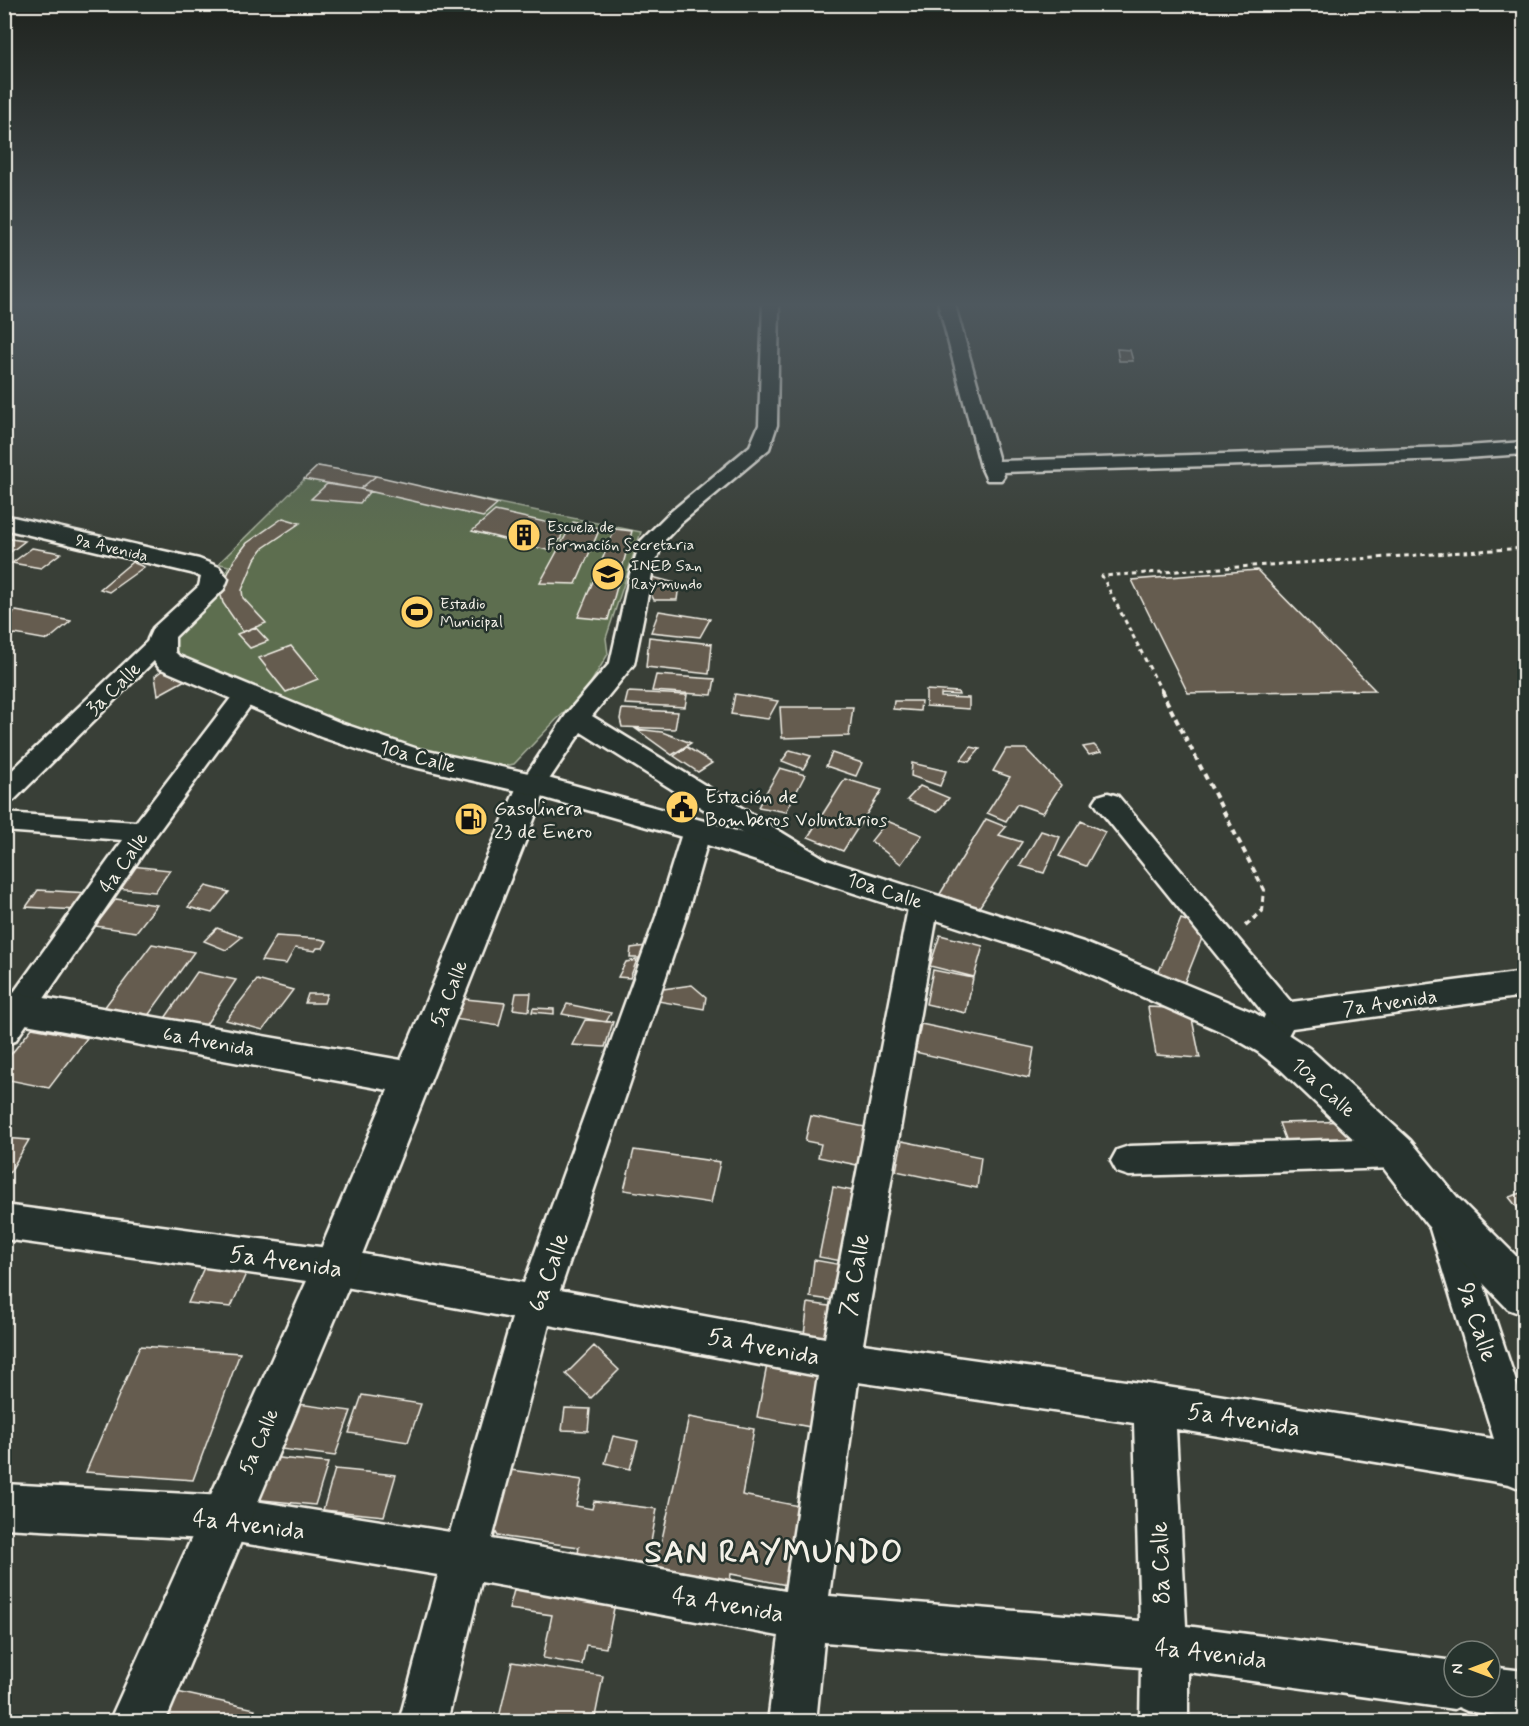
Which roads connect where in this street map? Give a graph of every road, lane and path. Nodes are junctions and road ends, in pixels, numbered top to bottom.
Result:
1 (769, 383) edge
2 (968, 383) edge
3 (1524, 448) edge
4 (4, 522) edge
5 (1524, 548) edge
6 (215, 579) joint
7 (158, 644) junction
8 (246, 694) junction
9 (577, 717) junction
10 (533, 784) junction
11 (4, 794) edge
12 (1108, 802) dead end
13 (4, 822) edge
14 (697, 831) junction
15 (143, 832) junction
16 (821, 870) junction
17 (924, 903) junction
18 (1225, 942) junction
19 (1523, 986) edge
20 (10, 1014) edge
21 (1277, 1029) junction
22 (413, 1078) junction
23 (1396, 1153) junction
24 (1129, 1161) dead end
25 (1442, 1210) junction
26 (4, 1222) edge
27 (335, 1267) junction
28 (1524, 1294) edge
29 (536, 1302) junction
30 (840, 1360) junction
31 (1154, 1405) junction
32 (1524, 1466) edge
33 (4, 1506) edge
34 (224, 1518) junction
35 (467, 1557) junction
36 (803, 1617) junction
37 (1164, 1646) junction
38 (1442, 1683) edge
39 (1502, 1692) edge
40 (1524, 1695) edge
41 (137, 1722) edge
42 (423, 1722) edge
43 (792, 1722) edge
44 (1164, 1722) edge

1 - 9 street, 5a Calle
2 - 3 street
4 - 6 main road, 9a Avenida
5 - 18 path
6 - 7 main road, 3a Calle
7 - 8 main road, 10a Calle
7 - 11 street, 3a Calle
8 - 10 main road, 10a Calle
8 - 15 street, 4a Calle
9 - 10 street, 5a Calle
9 - 16 street
10 - 14 main road, 10a Calle
10 - 22 main road, 5a Calle
12 - 18 street
13 - 15 street
14 - 16 main road, 10a Calle
14 - 29 street, 6a Calle
15 - 20 street, 4a Calle
16 - 17 main road, 10a Calle
17 - 21 main road, 10a Calle
17 - 30 street, 7a Calle
18 - 21 street
19 - 21 street, 7a Avenida
20 - 22 main road, 6a Avenida
21 - 23 main road, 10a Calle
22 - 27 main road, 5a Calle
23 - 24 street
23 - 25 main road, 10a Calle
25 - 28 main road, 10a Calle
25 - 32 street, 9a Calle
26 - 27 street, 5a Avenida
27 - 29 street, 5a Avenida
27 - 34 main road, 5a Calle
29 - 30 street, 5a Avenida
29 - 35 street, 6a Calle
30 - 31 street, 5a Avenida
30 - 36 street, 7a Calle
31 - 32 street, 5a Avenida
31 - 37 street, 8a Calle
33 - 34 street, 4a Avenida
34 - 35 street, 4a Avenida
34 - 41 main road, 5a Calle
35 - 36 street, 4a Avenida
35 - 42 street, 6a Calle
36 - 37 street, 4a Avenida
36 - 43 street, 7a Calle
37 - 38 street, 4a Avenida
37 - 44 street, 8a Calle
39 - 40 street

